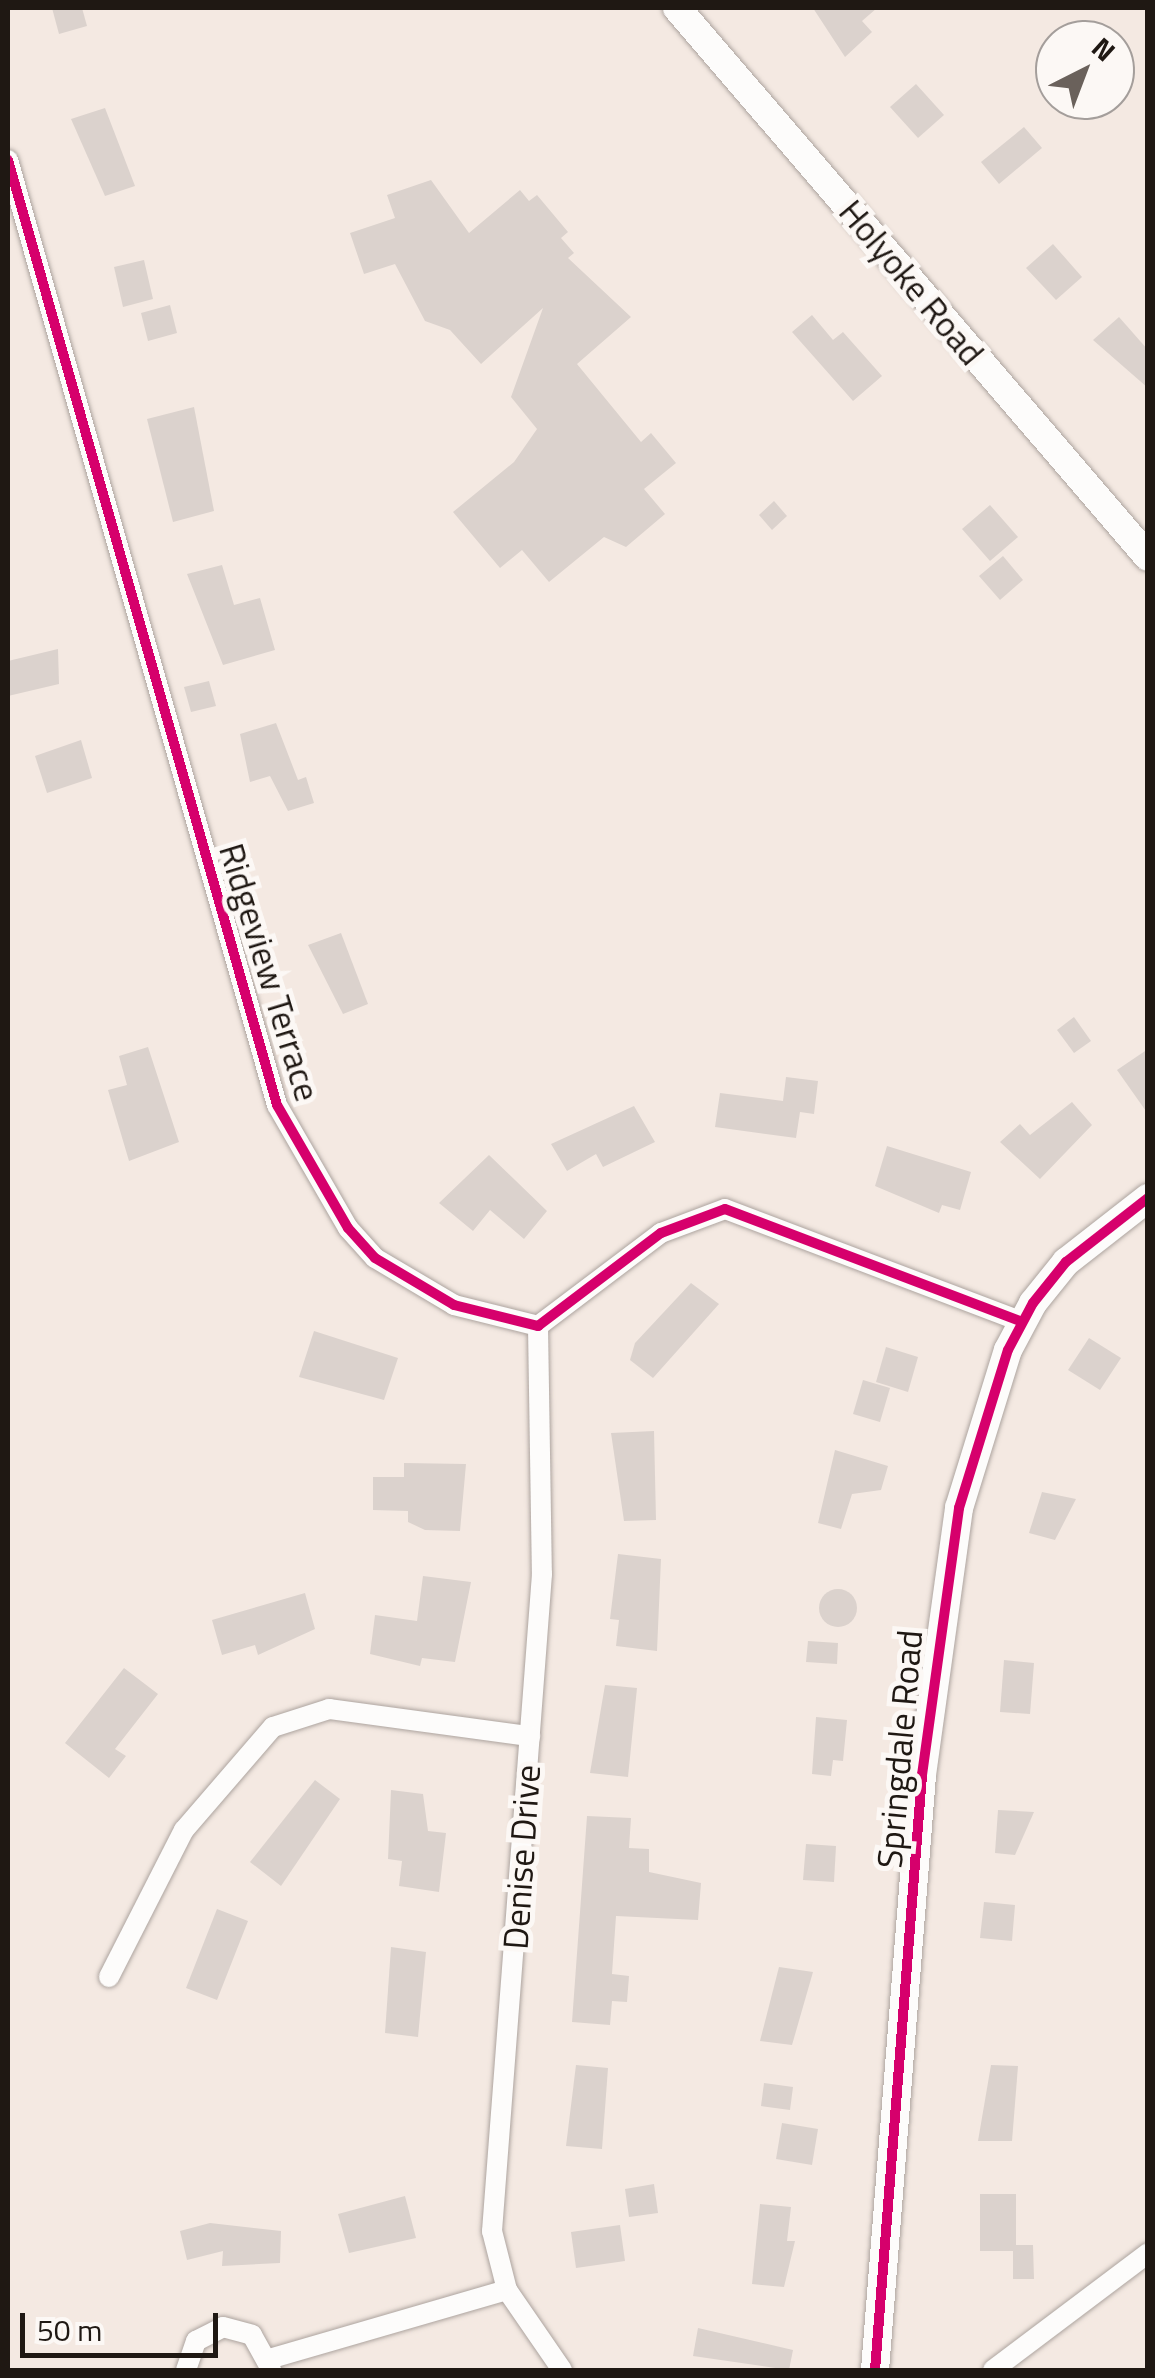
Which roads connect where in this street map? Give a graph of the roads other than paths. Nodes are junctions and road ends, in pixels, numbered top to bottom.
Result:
1 (676, 8) edge
2 (8, 160) edge
3 (1148, 557) edge
4 (1148, 1198) edge
5 (1022, 1322) junction
6 (538, 1326) junction
7 (530, 1736) junction
8 (109, 1977) dead end
9 (1148, 2253) edge
10 (507, 2290) junction
11 (270, 2365) edge
12 (186, 2370) edge
13 (562, 2370) edge
14 (875, 2370) edge
15 (993, 2370) edge

1 - 3 street, Holyoke Road
2 - 6 street, Ridgeview Terrace
4 - 5 street, Springdale Road
5 - 6 street
5 - 14 street, Springdale Road
6 - 7 street, Denise Drive
7 - 8 street
7 - 10 street, Denise Drive
9 - 15 street
10 - 11 street
10 - 13 street, Denise Drive
11 - 12 street

